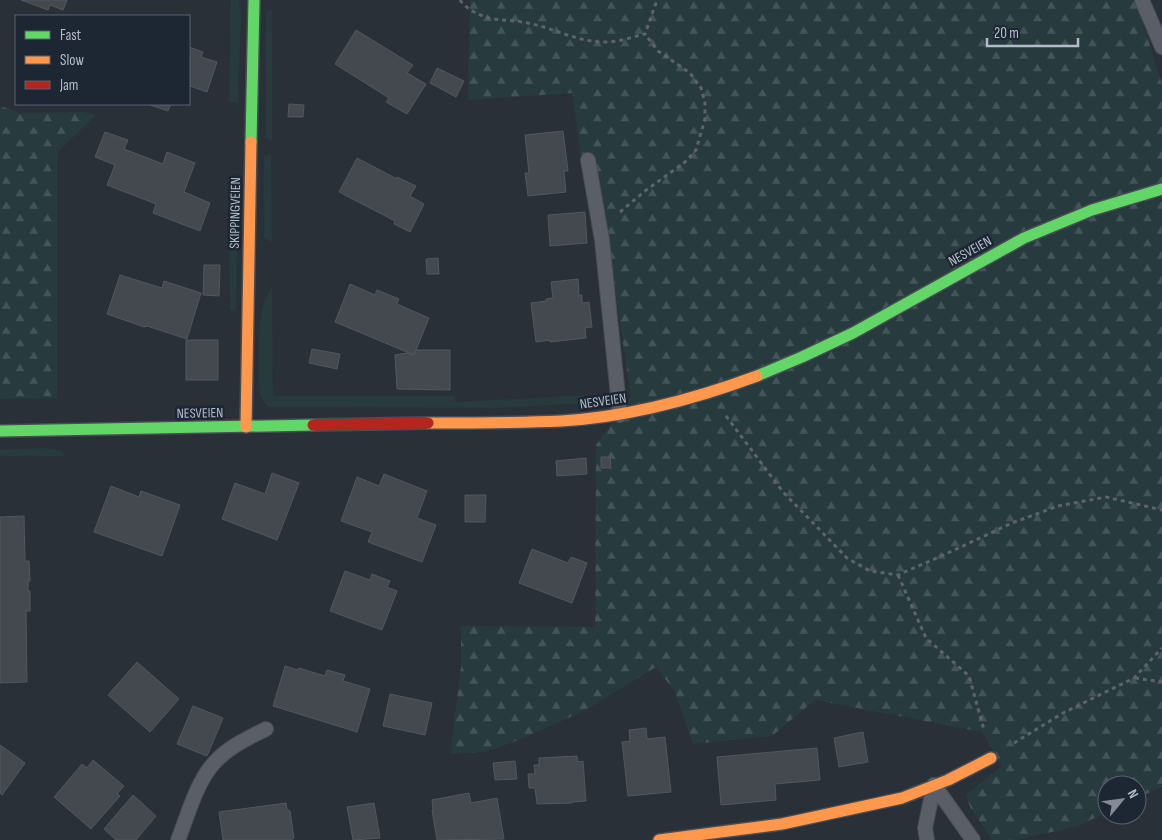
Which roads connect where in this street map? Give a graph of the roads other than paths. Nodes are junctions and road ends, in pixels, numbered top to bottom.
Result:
1 (254, 0) edge
2 (1142, 0) edge
3 (1162, 47) edge
4 (588, 160) dead end
5 (1162, 189) edge
6 (620, 415) junction
7 (246, 427) junction
8 (0, 431) edge
9 (266, 729) dead end
10 (991, 758) road end
11 (934, 785) junction
12 (742, 835) edge
13 (178, 840) edge
14 (659, 840) edge
15 (928, 840) edge
16 (974, 840) edge

1 - 7 main road, SKIPPINGVEIEN
2 - 3 lane
4 - 6 lane
5 - 6 main road, NESVEIEN
6 - 7 main road, NESVEIEN
7 - 8 main road, NESVEIEN
9 - 13 lane
10 - 11 main road
11 - 12 main road
11 - 15 lane
11 - 16 lane
12 - 14 main road

